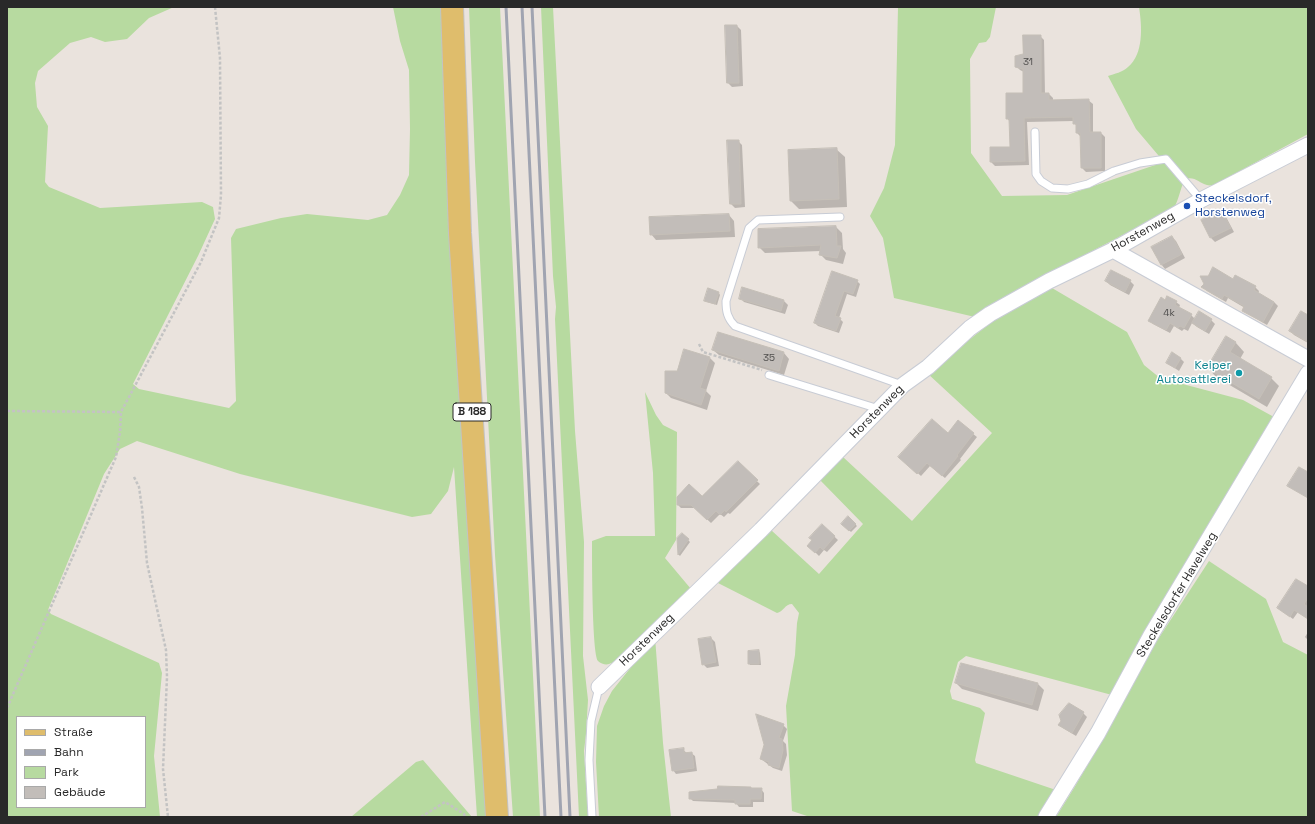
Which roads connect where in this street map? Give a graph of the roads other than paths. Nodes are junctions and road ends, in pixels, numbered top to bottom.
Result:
1 (452, 7) edge
2 (1035, 132) dead end
3 (1308, 145) edge
4 (1201, 200) junction
5 (840, 217) dead end
6 (1113, 250) junction
7 (1308, 359) edge
8 (1308, 373) edge
9 (769, 375) road end
10 (903, 385) junction
11 (879, 409) junction
12 (599, 687) joint
13 (497, 817) edge
14 (592, 817) edge
15 (1046, 817) edge

1 - 13 main road, B 188
2 - 4 lane
3 - 4 street, Horstenweg
4 - 6 street, Horstenweg
5 - 10 lane
6 - 7 street
6 - 10 street, Horstenweg
8 - 15 street, Steckelsdorfer Havelweg
9 - 11 lane
10 - 11 street, Horstenweg
11 - 12 street, Horstenweg
12 - 14 lane

